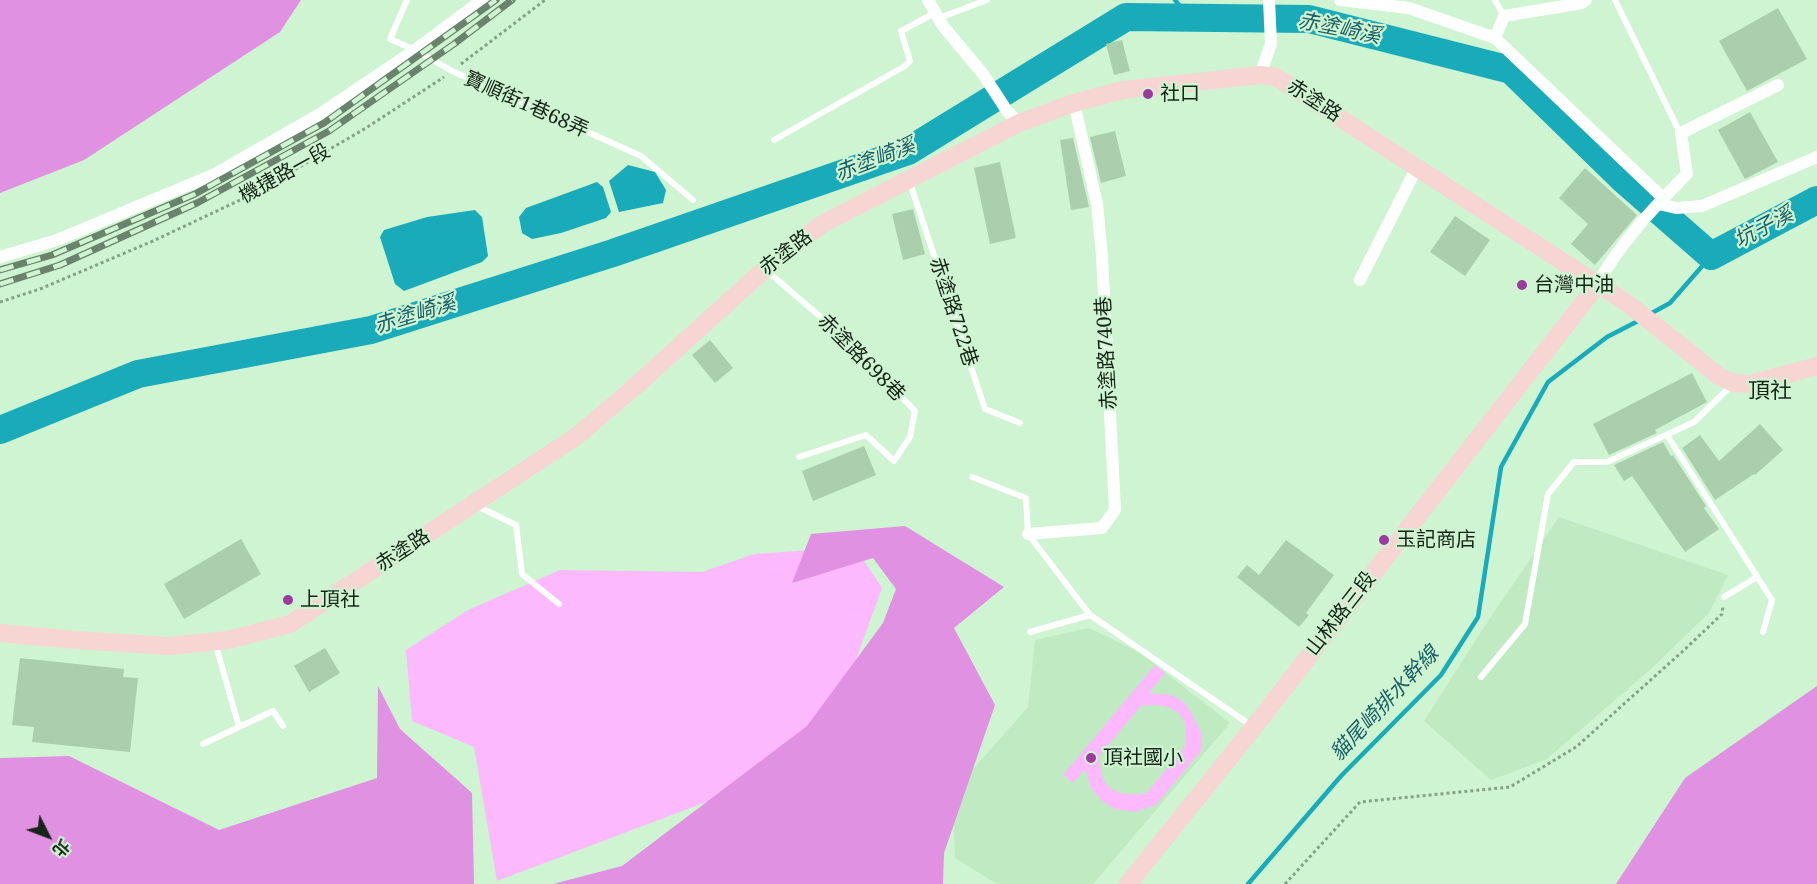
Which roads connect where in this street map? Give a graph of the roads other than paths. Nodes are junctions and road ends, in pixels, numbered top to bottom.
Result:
1 (407, 0) edge
2 (482, 0) edge
3 (928, 0) edge
4 (987, 0) edge
5 (1340, 0) edge
6 (1495, 0) edge
7 (1586, 0) edge
8 (1615, 0) edge
9 (1269, 1) edge
10 (937, 16) junction
11 (1503, 16) junction
12 (1495, 38) junction
13 (415, 50) junction
14 (1260, 75) junction
15 (1778, 85) dead end
16 (1074, 103) junction
17 (1013, 117) junction
18 (1681, 133) junction
19 (774, 141) dead end
20 (1817, 157) edge
21 (1417, 167) junction
22 (909, 180) junction
23 (693, 200) dead end
24 (1661, 201) junction
25 (0, 257) edge
26 (765, 269) junction
27 (1360, 280) dead end
28 (1597, 285) junction
29 (1817, 366) edge
30 (1734, 383) junction
31 (1020, 423) dead end
32 (1667, 435) junction
33 (799, 457) dead end
34 (972, 477) dead end
35 (474, 504) junction
36 (1028, 534) junction
37 (1757, 577) junction
38 (1724, 597) road end
39 (559, 604) dead end
40 (1090, 615) junction
41 (1030, 632) dead end
42 (1763, 632) dead end
43 (0, 633) edge
44 (215, 642) junction
45 (1481, 677) dead end
46 (283, 726) dead end
47 (239, 727) junction
48 (1254, 727) junction
49 (203, 744) dead end
50 (1128, 884) edge

1 - 13 lane, 寶順街1巷68弄
2 - 13 street, 機捷路一段
3 - 10 street
4 - 10 lane
5 - 12 street
6 - 11 lane
7 - 11 street
8 - 18 lane
9 - 14 street
10 - 17 street
10 - 19 lane
11 - 12 street
12 - 24 street
13 - 23 lane, 寶順街1巷68弄
13 - 25 street, 機捷路一段
14 - 16 street, 赤塗路
14 - 21 street, 赤塗路
15 - 18 street
16 - 17 street, 赤塗路
16 - 36 street, 赤塗路740巷
17 - 22 street, 赤塗路
18 - 24 street
20 - 24 street
21 - 27 street
21 - 28 street, 赤塗路
22 - 26 street, 赤塗路
22 - 31 lane, 赤塗路722巷
24 - 28 street
26 - 33 lane, 赤塗路698巷
26 - 35 street, 赤塗路
28 - 30 street
28 - 48 street, 山林路三段
29 - 30 street
30 - 32 lane
32 - 37 lane
32 - 45 lane
34 - 36 lane
35 - 39 lane
35 - 44 street, 赤塗路
36 - 40 lane
37 - 38 lane
37 - 42 lane
40 - 41 lane
40 - 48 lane
43 - 44 street, 赤塗路
44 - 47 lane
46 - 47 lane
47 - 49 lane
48 - 50 street, 山林路三段

